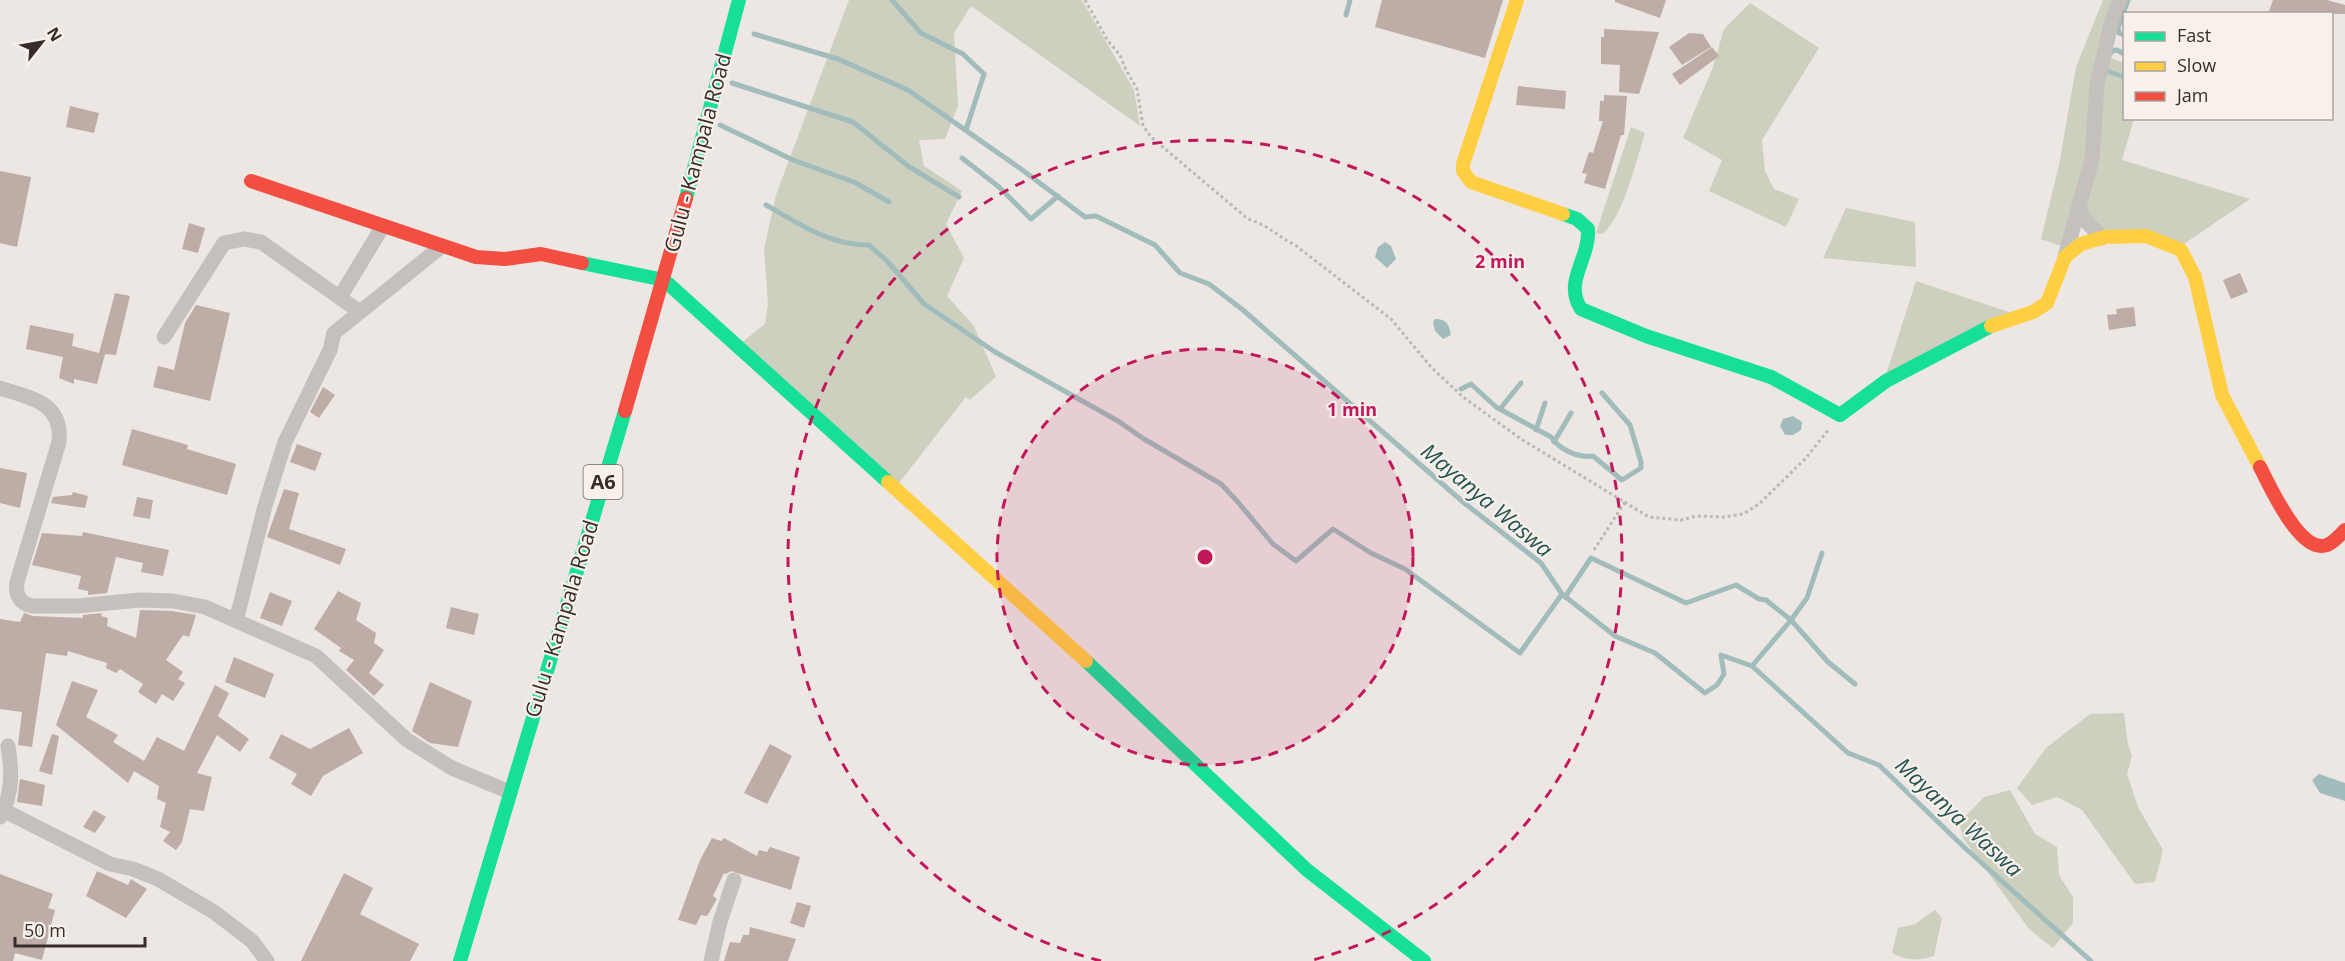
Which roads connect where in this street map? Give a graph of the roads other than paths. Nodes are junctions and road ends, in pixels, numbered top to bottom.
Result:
1 (739, 0) edge
2 (1517, 0) edge
3 (2120, 0) edge
4 (251, 181) dead end
5 (2079, 205) junction
6 (384, 226) junction
7 (2102, 238) junction
8 (442, 246) junction
9 (2065, 257) junction
10 (664, 280) junction
11 (340, 297) junction
12 (360, 312) junction
13 (164, 337) dead end
14 (0, 388) edge
15 (2345, 530) edge
16 (236, 621) junction
17 (8, 746) dead end
18 (510, 792) junction
19 (2, 814) edge
20 (734, 880) dead end
21 (267, 961) edge
22 (460, 961) edge
23 (711, 961) edge
24 (1424, 961) edge

1 - 10 street, Gulu - Kampala Road / A6
2 - 9 street
3 - 5 street
4 - 6 street
5 - 7 street
5 - 9 street
6 - 8 street
6 - 11 street
7 - 9 street
7 - 15 street
8 - 10 street
8 - 12 street
10 - 18 street, Gulu - Kampala Road / A6
10 - 24 street
11 - 12 street
11 - 13 street
12 - 16 street
14 - 16 street
16 - 18 street
17 - 19 street
18 - 22 street, Gulu - Kampala Road / A6
19 - 21 street
20 - 23 street

